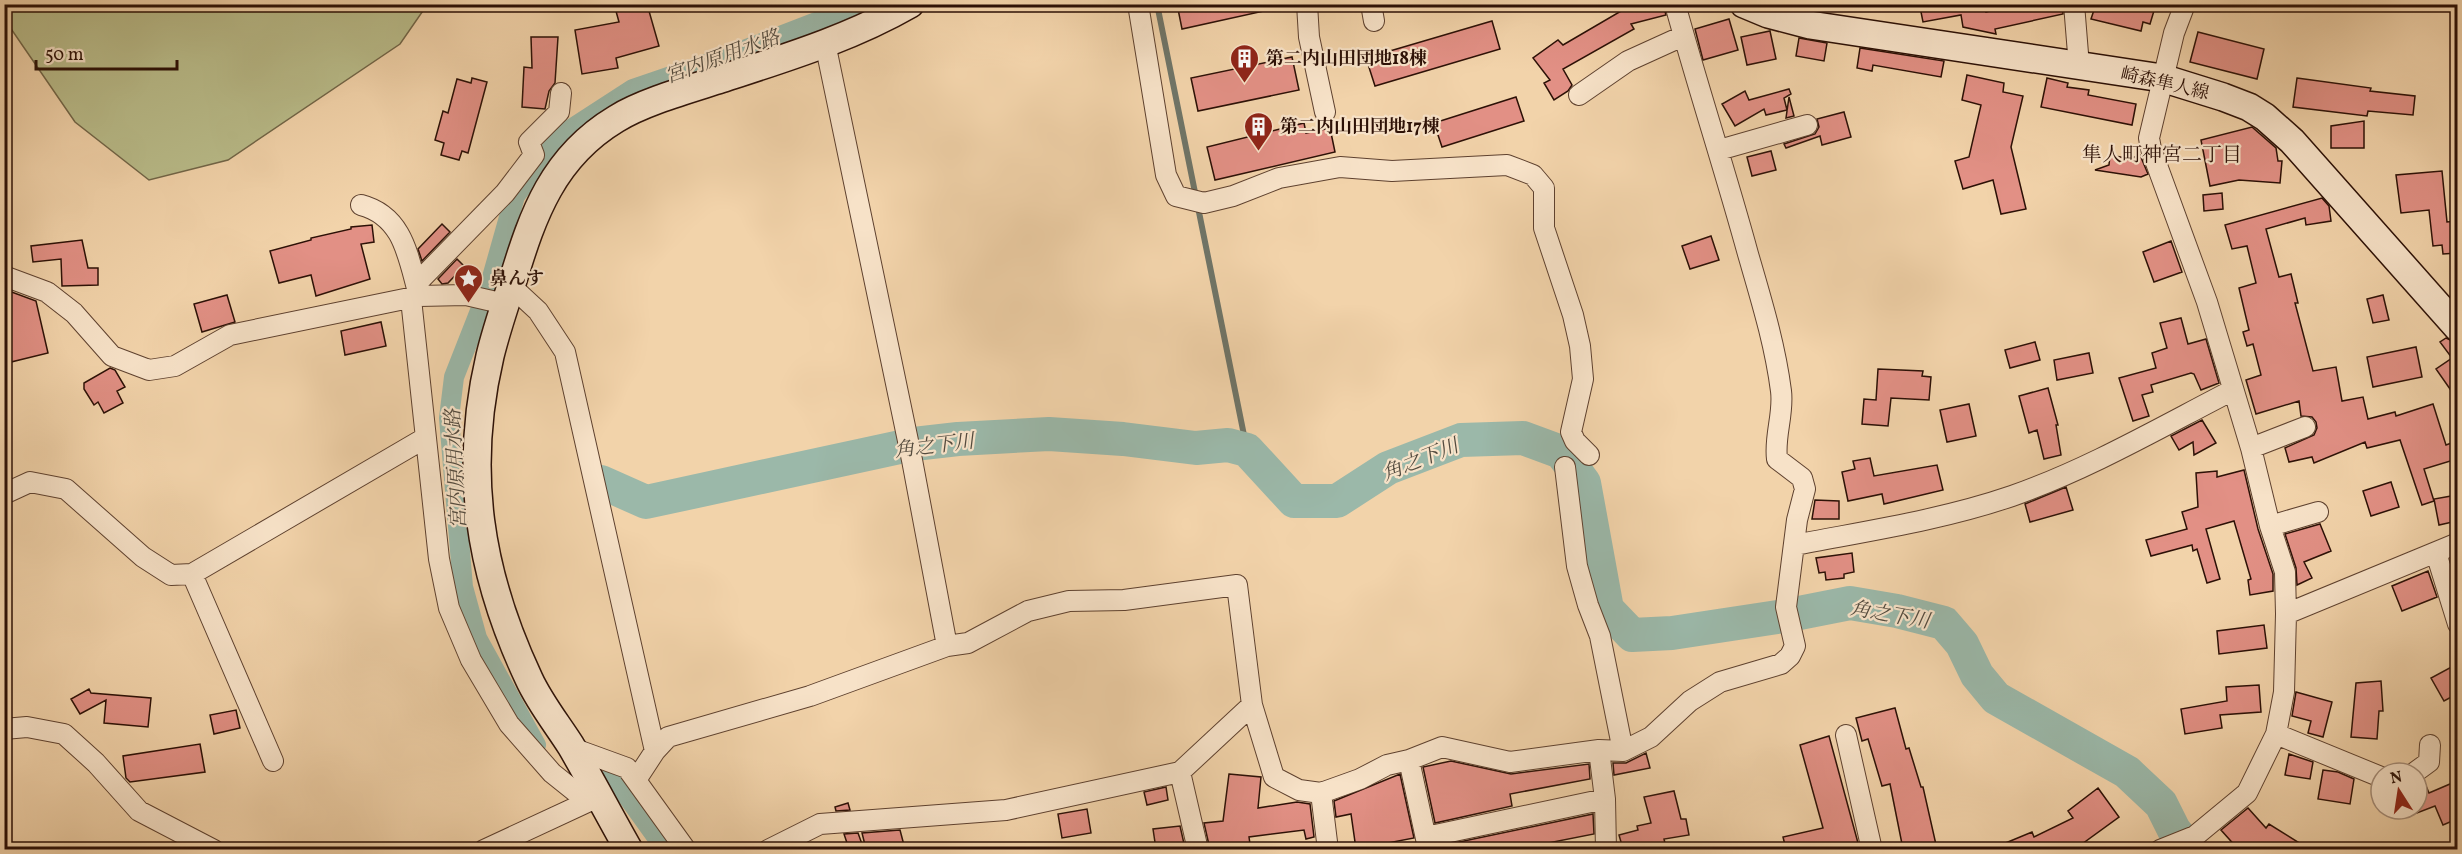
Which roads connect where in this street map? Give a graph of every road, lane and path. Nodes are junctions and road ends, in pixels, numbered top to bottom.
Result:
1 (910, 4) edge
2 (1138, 4) edge
3 (1306, 4) edge
4 (1675, 4) edge
5 (1744, 4) edge
6 (2074, 4) edge
7 (2185, 4) edge
8 (1782, 12) edge
9 (1683, 36) junction
10 (825, 43) junction
11 (2079, 66) junction
12 (2162, 78) junction
13 (561, 93) dead end
14 (1579, 95) dead end
15 (1325, 112) dead end
16 (1807, 125) dead end
17 (1719, 150) junction
18 (545, 163) junction
19 (362, 205) dead end
20 (4, 276) edge
21 (415, 293) junction
22 (508, 295) junction
23 (2457, 328) edge
24 (2233, 390) junction
25 (2305, 427) dead end
26 (425, 438) junction
27 (2252, 448) junction
28 (1589, 455) dead end
29 (1564, 467) dead end
30 (4, 494) edge
31 (2318, 512) dead end
32 (2270, 526) junction
33 (2457, 543) edge
34 (1795, 545) junction
35 (2436, 553) junction
36 (192, 574) junction
37 (2286, 614) junction
38 (2457, 624) edge
39 (947, 646) junction
40 (1252, 705) junction
41 (4, 729) edge
42 (2276, 734) junction
43 (1846, 735) dead end
44 (2430, 745) dead end
45 (572, 748) junction
46 (1599, 750) junction
47 (655, 751) junction
48 (1623, 751) junction
49 (1409, 760) junction
50 (273, 761) dead end
51 (2429, 762) edge
52 (1180, 772) junction
53 (2369, 772) edge
54 (636, 780) junction
55 (1321, 794) junction
56 (593, 799) junction
57 (1605, 799) junction
58 (1427, 843) edge
59 (2167, 847) edge
60 (214, 849) edge
61 (484, 849) edge
62 (629, 849) edge
63 (686, 849) edge
64 (768, 849) edge
65 (1198, 849) edge
66 (1328, 849) edge
67 (1606, 849) edge
68 (1872, 849) edge

1 - 10 street
2 - 28 street
3 - 15 street
4 - 9 street
5 - 8 street, 崎森隼人線
6 - 11 street
7 - 12 street
8 - 11 street, 崎森隼人線
9 - 14 street
9 - 17 street
10 - 18 street
10 - 39 street
11 - 12 street, 崎森隼人線
12 - 23 street, 崎森隼人線
12 - 24 street
13 - 18 street
16 - 17 street
17 - 34 street
18 - 21 street
18 - 22 street
19 - 21 street
20 - 21 street
21 - 22 street
21 - 26 street
22 - 45 street
22 - 47 street
24 - 27 street
24 - 34 street
25 - 27 street
26 - 36 street
26 - 56 street
27 - 32 street
29 - 48 street
30 - 36 street
31 - 32 street
32 - 37 street
33 - 35 street
34 - 48 street
35 - 37 street
35 - 38 street
36 - 50 street
37 - 42 street
39 - 40 street
39 - 47 street
40 - 52 street
40 - 55 street
41 - 60 street
42 - 53 street
42 - 59 street
43 - 68 street
44 - 51 street
45 - 54 street
45 - 56 street
46 - 48 street
46 - 49 street
46 - 57 street
47 - 54 street
49 - 55 street
49 - 58 street
52 - 64 street
52 - 65 street
54 - 63 street
55 - 66 street
56 - 61 street
56 - 62 street
57 - 58 street
57 - 67 street

